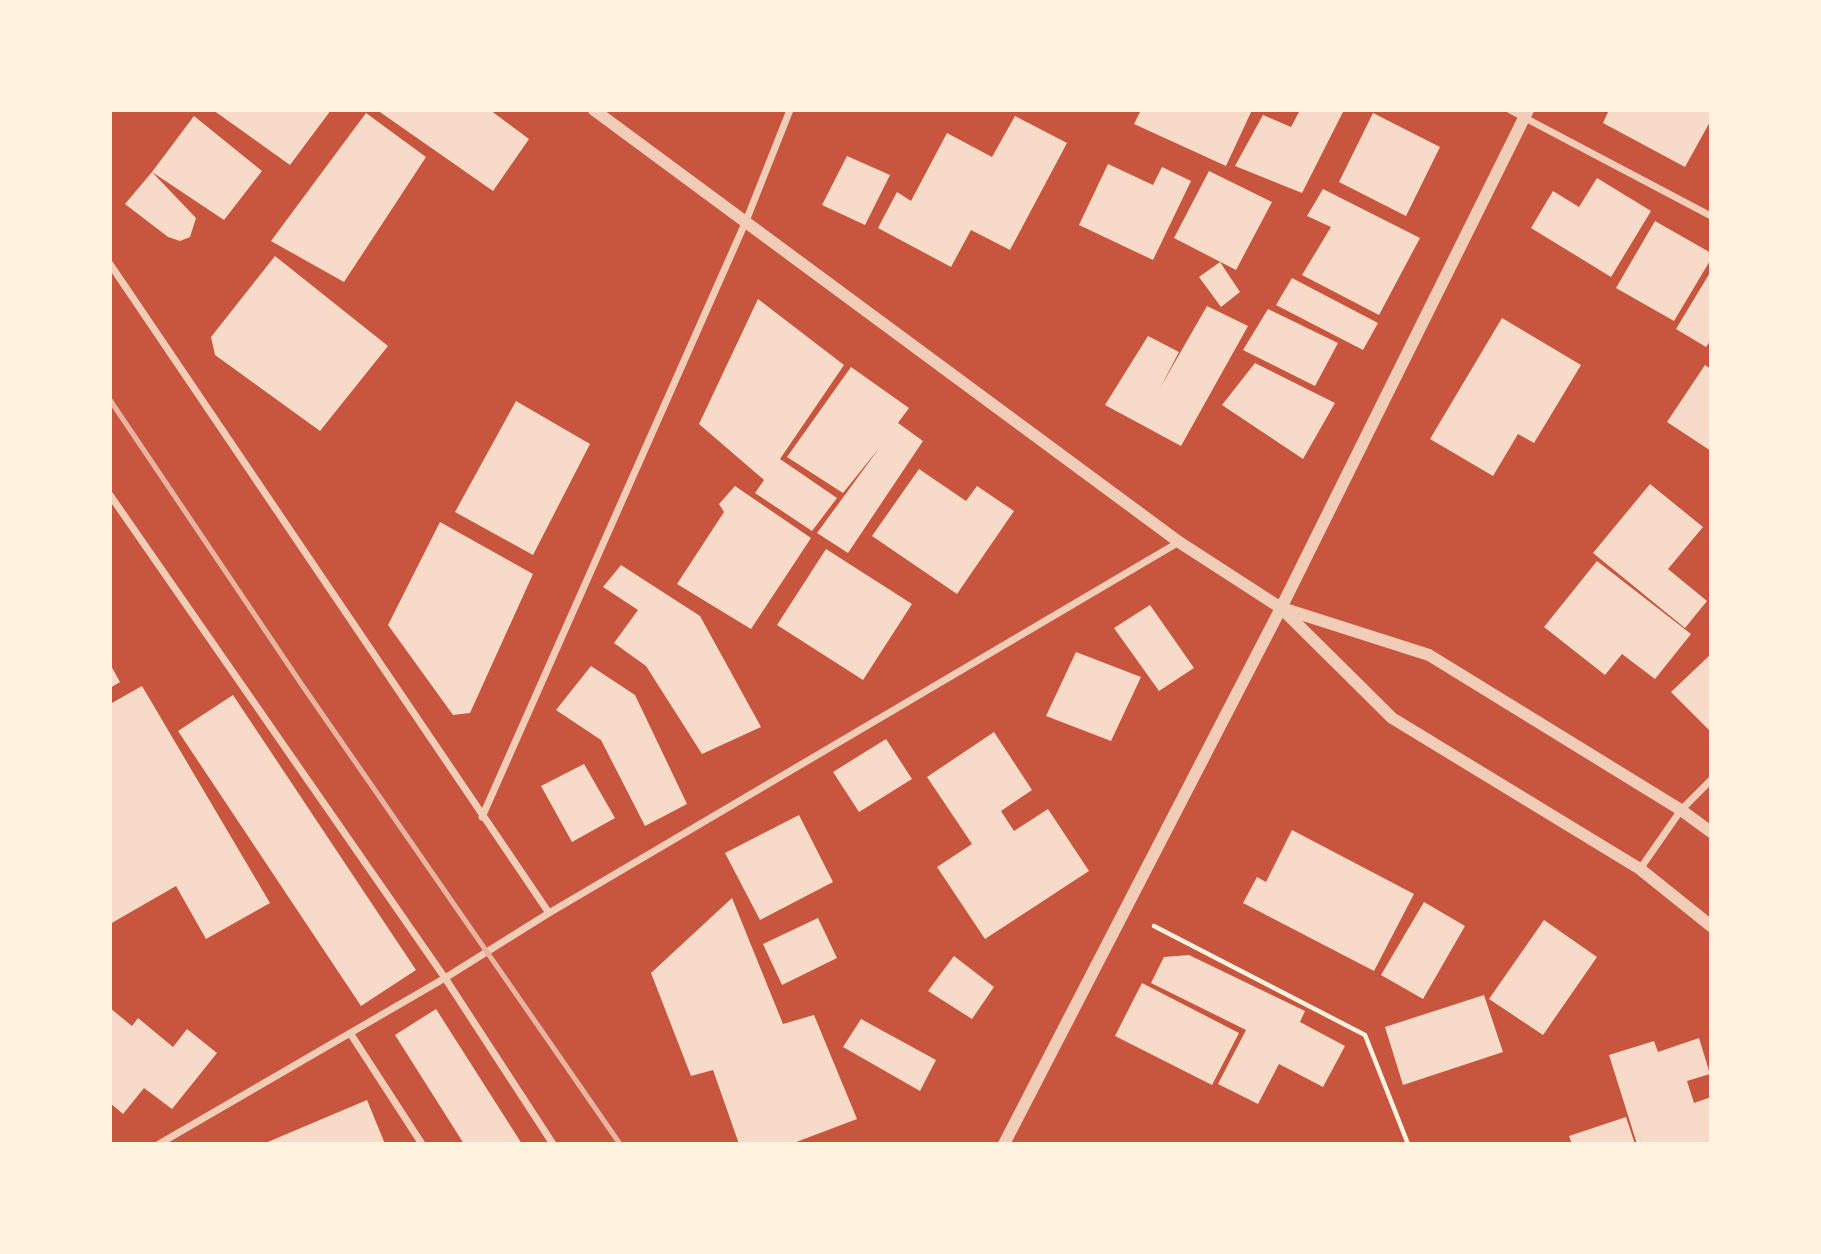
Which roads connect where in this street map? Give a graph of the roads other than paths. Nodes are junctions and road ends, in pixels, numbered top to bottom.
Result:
1 (594, 110) edge
2 (790, 110) edge
3 (1510, 110) edge
4 (1526, 114) edge
5 (1711, 216) edge
6 (746, 221) junction
7 (110, 264) edge
8 (110, 495) edge
9 (1179, 542) junction
10 (1281, 608) junction
11 (1711, 780) edge
12 (1681, 810) junction
13 (482, 817) junction
14 (1711, 832) edge
15 (1640, 869) junction
16 (548, 913) junction
17 (1711, 926) edge
18 (445, 978) junction
19 (350, 1033) junction
20 (159, 1144) edge
21 (422, 1144) edge
22 (553, 1144) edge
23 (1004, 1144) edge

1 - 6 street
2 - 6 street
3 - 4 street
4 - 5 street
4 - 10 street
6 - 9 street
6 - 13 street
7 - 13 street
8 - 18 street
9 - 10 street
9 - 16 street
10 - 12 street
10 - 15 street
10 - 23 street
11 - 12 street
12 - 14 street
12 - 15 street
13 - 16 street
15 - 17 street
16 - 18 street
18 - 19 street
18 - 22 street
19 - 20 street
19 - 21 street

